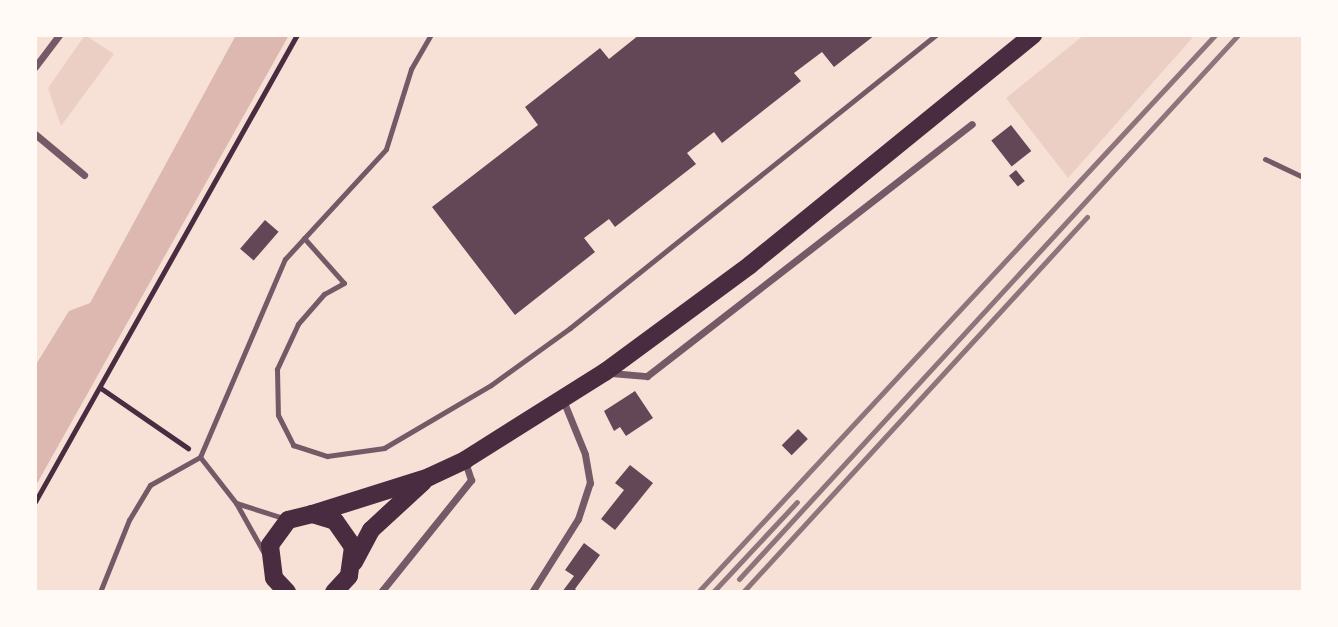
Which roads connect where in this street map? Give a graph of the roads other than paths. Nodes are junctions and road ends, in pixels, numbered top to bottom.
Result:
1 (59, 35) edge
2 (431, 35) edge
3 (936, 35) edge
4 (1033, 35) edge
5 (35, 67) edge
6 (972, 124) dead end
7 (35, 134) edge
8 (1265, 159) dead end
9 (84, 175) dead end
10 (1303, 177) edge
11 (304, 238) junction
12 (605, 372) junction
13 (563, 400) junction
14 (200, 457) junction
15 (465, 460) junction
16 (429, 477) junction
17 (236, 503) junction
18 (312, 514) junction
19 (288, 520) junction
20 (354, 562) junction
21 (273, 577) edge
22 (339, 590) edge
23 (100, 592) edge
24 (287, 592) edge
25 (381, 592) edge
26 (532, 592) edge

1 - 5 street
2 - 11 lane
3 - 11 lane
4 - 12 main road
6 - 12 street
7 - 9 street
8 - 10 lane
11 - 14 lane
12 - 13 main road
13 - 15 main road
13 - 26 street
14 - 17 lane
14 - 23 lane
15 - 16 main road
15 - 25 street
16 - 18 main road
16 - 20 main road
17 - 19 lane
17 - 21 lane
18 - 19 main road
18 - 20 main road
19 - 21 main road
20 - 22 main road
21 - 24 main road

